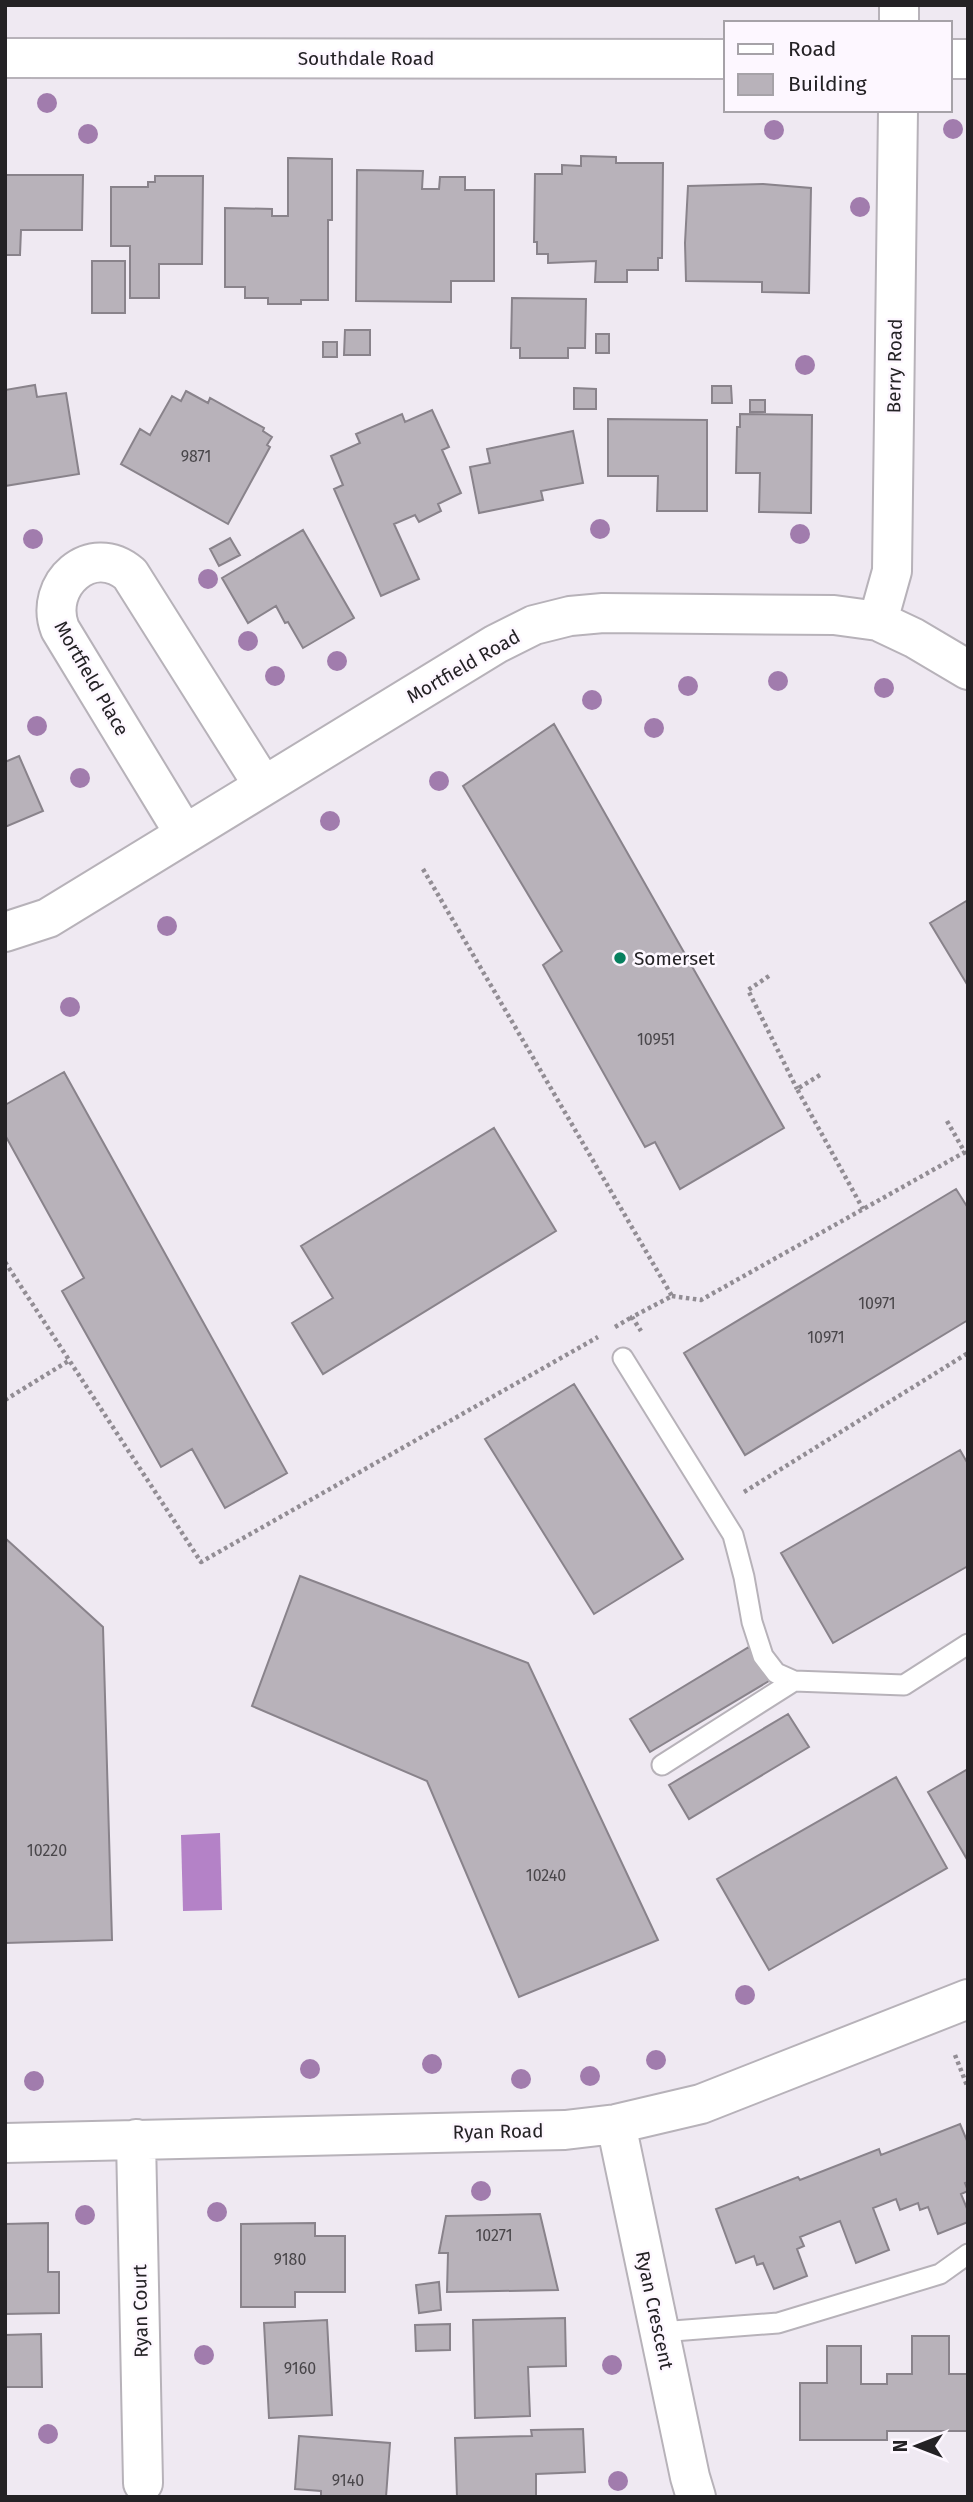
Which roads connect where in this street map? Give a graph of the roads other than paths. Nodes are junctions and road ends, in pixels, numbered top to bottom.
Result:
1 (5, 58) edge
2 (724, 59) edge
3 (898, 112) edge
4 (878, 621) junction
5 (968, 670) edge
6 (263, 785) junction
7 (184, 834) junction
8 (5, 932) edge
9 (623, 1358) dead end
10 (968, 1644) edge
11 (794, 1681) junction
12 (662, 1765) dead end
13 (968, 1999) edge
14 (616, 2124) junction
15 (136, 2139) junction
16 (5, 2143) edge
17 (968, 2254) edge
18 (940, 2274) junction
19 (968, 2275) edge
20 (660, 2332) junction
21 (144, 2483) dead end
22 (696, 2497) edge

1 - 2 street, Southdale Road
3 - 4 street, Berry Road
4 - 5 street, Mortfield Road
4 - 6 street, Mortfield Road
6 - 7 street, Mortfield Road
6 - 7 street, Mortfield Place
7 - 8 street, Mortfield Road
9 - 11 lane
10 - 11 lane
11 - 12 lane
13 - 14 street, Ryan Road
14 - 15 street, Ryan Road
14 - 20 street, Ryan Crescent
15 - 16 street, Ryan Road
15 - 21 street, Ryan Court
17 - 18 lane
18 - 19 lane
18 - 20 lane
20 - 22 street, Ryan Crescent

